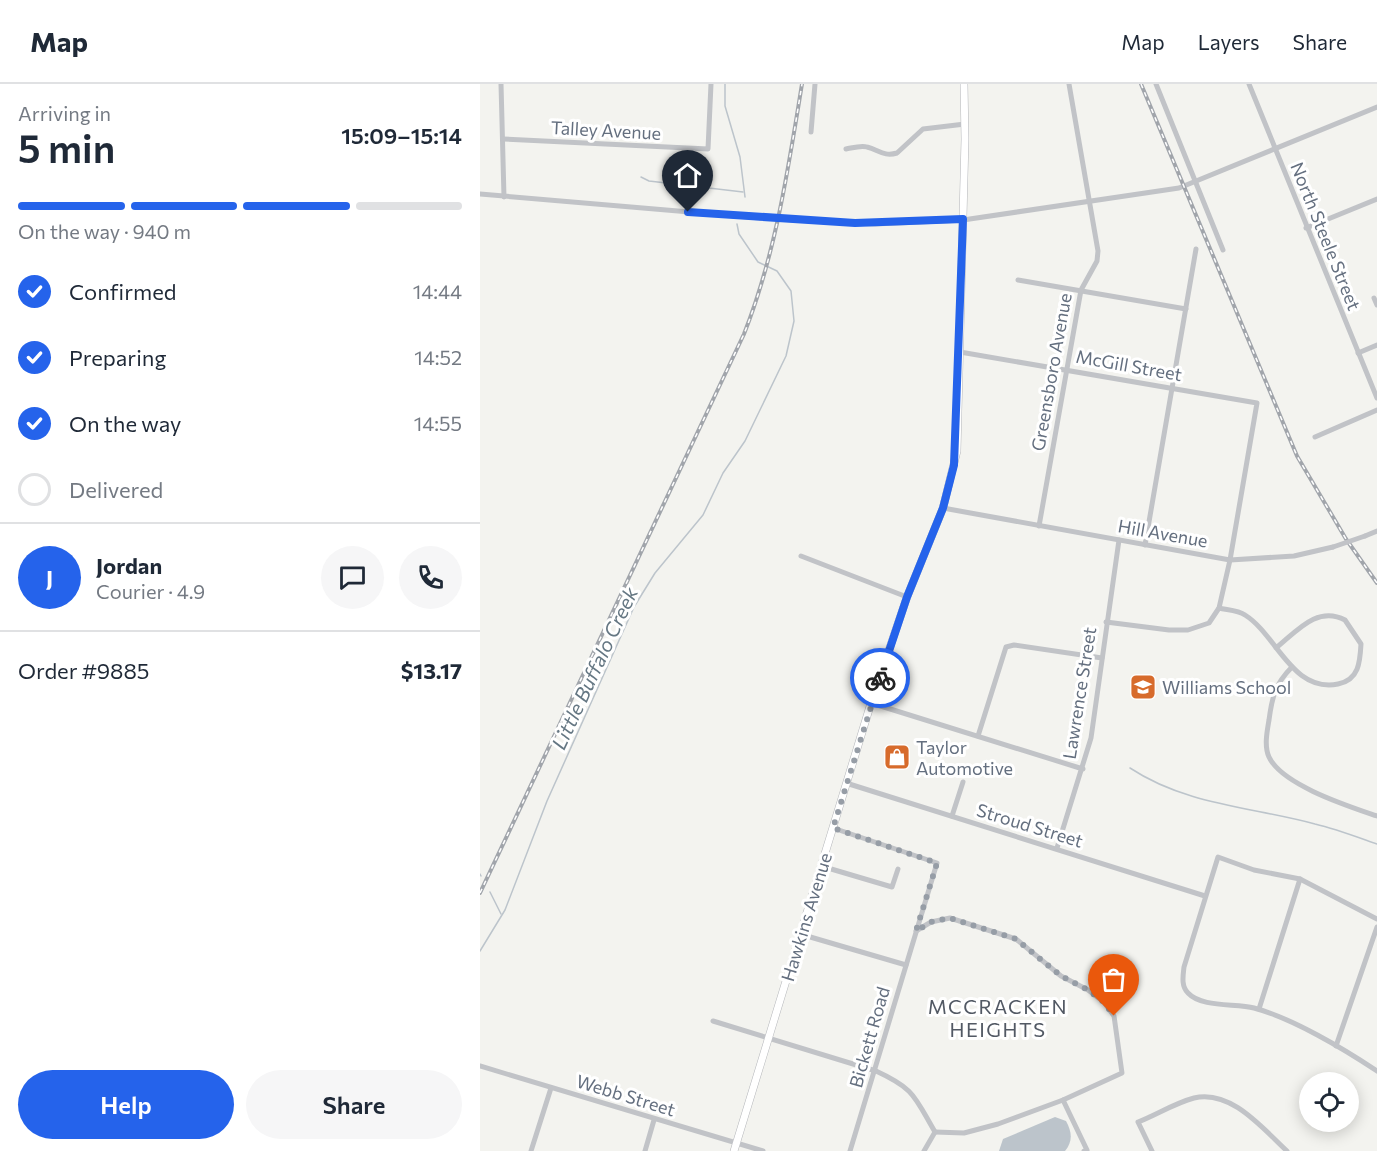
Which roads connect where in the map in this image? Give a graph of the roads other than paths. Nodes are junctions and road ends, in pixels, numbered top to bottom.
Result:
1 (501, 84) edge
2 (711, 84) edge
3 (815, 84) edge
4 (964, 84) edge
5 (1068, 84) edge
6 (1156, 84) edge
7 (1249, 84) edge
8 (1377, 106) edge
9 (965, 124) junction
10 (811, 132) dead end
11 (502, 139) junction
12 (846, 149) dead end
13 (1276, 150) junction
14 (1197, 183) junction
15 (480, 194) edge
16 (504, 197) junction
17 (1377, 199) edge
18 (1089, 201) junction
19 (963, 219) junction
20 (1305, 228) junction
21 (1196, 249) dead end
22 (1223, 250) dead end
23 (1018, 280) dead end
24 (1081, 290) junction
25 (1374, 298) dead end
26 (1377, 305) edge
27 (1186, 309) junction
28 (1377, 345) edge
29 (960, 352) junction
30 (1358, 353) junction
31 (1066, 369) junction
32 (1174, 387) junction
33 (1377, 398) edge
34 (1377, 410) edge
35 (1315, 437) dead end
36 (943, 508) junction
37 (1039, 526) junction
38 (1377, 531) edge
39 (1119, 540) junction
40 (1145, 545) junction
41 (801, 556) dead end
42 (1230, 560) junction
43 (907, 597) junction
44 (1219, 608) junction
45 (1106, 622) junction
46 (1276, 648) junction
47 (1102, 658) junction
48 (1292, 667) junction
49 (872, 703) junction
50 (978, 736) junction
51 (1083, 769) junction
52 (963, 782) dead end
53 (846, 783) junction
54 (952, 816) junction
55 (1377, 816) edge
56 (833, 828) junction
57 (1057, 848) junction
58 (821, 866) junction
59 (898, 869) dead end
60 (1300, 879) junction
61 (1205, 896) junction
62 (1377, 920) edge
63 (1377, 927) edge
64 (916, 931) junction
65 (800, 934) junction
66 (906, 965) junction
67 (1259, 1009) junction
68 (713, 1022) dead end
69 (768, 1038) junction
70 (1336, 1046) junction
71 (480, 1066) edge
72 (876, 1071) junction
73 (1377, 1071) edge
74 (551, 1088) junction
75 (1063, 1100) junction
76 (654, 1120) junction
77 (935, 1132) junction
78 (735, 1147) edge
79 (531, 1151) edge
80 (645, 1151) edge
81 (763, 1151) edge
82 (850, 1151) edge
83 (924, 1151) edge
84 (1084, 1151) edge
85 (1152, 1151) edge
86 (1287, 1151) edge

1 - 11 street
2 - 11 street, Talley Avenue
3 - 10 street
4 - 9 main road, Hawkins Avenue
5 - 18 street, Greensboro Avenue
6 - 14 street
7 - 13 street, North Steele Street
8 - 13 street
9 - 12 street
9 - 19 main road, Hawkins Avenue
11 - 16 street
13 - 14 street
13 - 20 street, North Steele Street
14 - 18 street
14 - 22 street
15 - 16 street
16 - 19 street, bridge
17 - 20 street
18 - 19 street
18 - 24 street, Greensboro Avenue
19 - 29 main road, Hawkins Avenue
20 - 30 street, North Steele Street
21 - 27 street
23 - 24 street
24 - 27 street
24 - 31 street, Greensboro Avenue
25 - 26 street
27 - 32 street
28 - 30 street
29 - 31 street, McGill Street
29 - 36 main road, Hawkins Avenue
30 - 33 street, North Steele Street
31 - 32 street, McGill Street
31 - 37 street, Greensboro Avenue
32 - 40 street
32 - 42 street, McGill Street
34 - 35 street
36 - 37 street, Hill Avenue
36 - 43 main road, Hawkins Avenue
37 - 39 street, Hill Avenue
38 - 42 street, Hill Avenue, bridge
39 - 40 street, Hill Avenue
39 - 45 street, Lawrence Street
40 - 42 street, Hill Avenue
41 - 43 street
42 - 44 street
43 - 49 main road, Hawkins Avenue
44 - 45 street
44 - 46 street
45 - 47 street, Lawrence Street
46 - 48 street
46 - 48 street
47 - 50 street
47 - 51 street, Lawrence Street
48 - 55 street
49 - 50 street
49 - 53 main road, Hawkins Avenue
50 - 51 street
51 - 57 street, Lawrence Street
52 - 54 street
53 - 54 street, Stroud Street
53 - 56 main road, Hawkins Avenue
54 - 57 street, Stroud Street
56 - 58 main road, Hawkins Avenue
56 - 64 street, Bickett Road
57 - 61 street, Stroud Street
58 - 59 street
58 - 65 main road, Hawkins Avenue
60 - 61 street
60 - 62 street
60 - 67 street
61 - 67 street
63 - 70 street
64 - 66 street, Bickett Road
64 - 75 street
65 - 66 street
65 - 69 main road, Hawkins Avenue
66 - 72 street, Bickett Road
67 - 70 street
68 - 69 street
69 - 72 street
69 - 78 main road, Hawkins Avenue
70 - 73 street
71 - 74 street, Webb Street
72 - 77 street
72 - 82 street, Bickett Road
74 - 76 street, Webb Street
74 - 79 street
75 - 77 street
75 - 84 street
76 - 78 street, Webb Street
76 - 80 street
77 - 83 street
78 - 81 street, Webb Street
85 - 86 street

